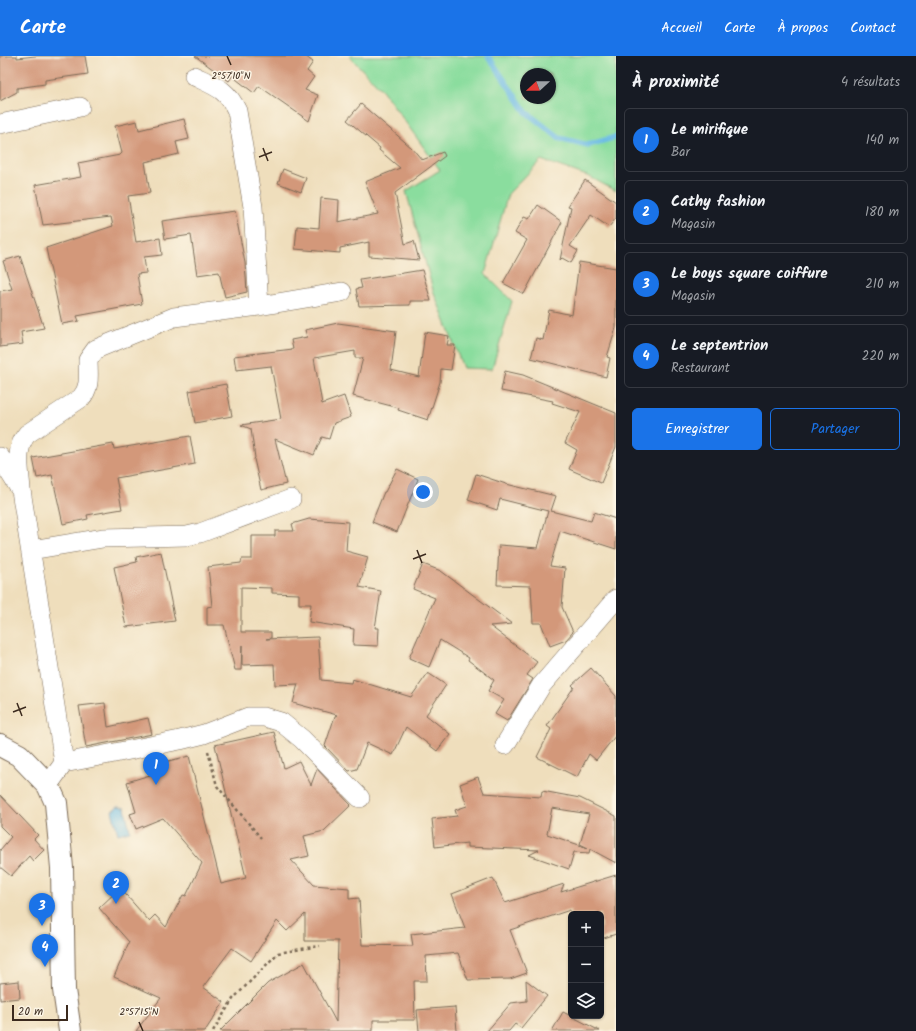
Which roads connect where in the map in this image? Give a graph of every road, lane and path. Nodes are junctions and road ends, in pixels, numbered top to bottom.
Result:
1 (194, 76) dead end
2 (80, 107) dead end
3 (0, 124) edge
4 (342, 292) dead end
5 (259, 306) junction
6 (0, 457) edge
7 (21, 490) junction
8 (291, 499) dead end
9 (31, 550) junction
10 (616, 599) edge
11 (204, 734) junction
12 (0, 745) edge
13 (505, 745) dead end
14 (64, 763) junction
15 (48, 785) junction
16 (360, 798) dead end
17 (261, 838) dead end
18 (320, 946) dead end
19 (70, 1031) edge
20 (213, 1031) edge

1 - 5 street
2 - 3 street
4 - 5 street
5 - 7 street
6 - 7 street
7 - 9 street
8 - 9 street
9 - 14 street
10 - 13 street
11 - 14 street
11 - 16 street
11 - 17 path
12 - 15 street
14 - 15 street
15 - 19 street
18 - 20 path

